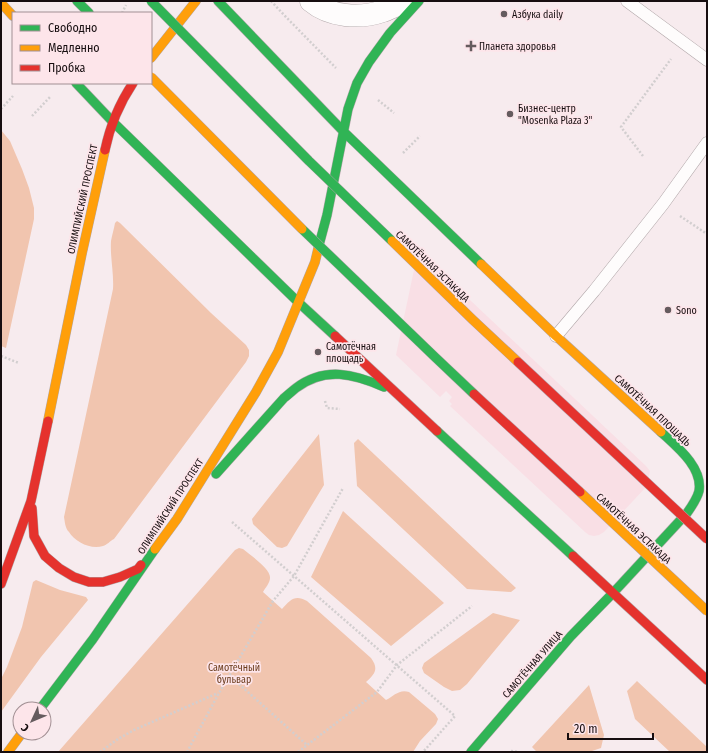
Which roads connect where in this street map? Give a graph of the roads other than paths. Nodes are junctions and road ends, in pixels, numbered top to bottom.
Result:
1 (77, 1) edge
2 (150, 1) edge
3 (196, 1) edge
4 (218, 1) edge
5 (311, 1) edge
6 (406, 1) edge
7 (420, 1) edge
8 (627, 1) edge
9 (1, 3) edge
10 (88, 12) edge
11 (12, 15) edge
12 (152, 57) edge
13 (707, 60) edge
14 (152, 78) edge
15 (77, 84) edge
16 (132, 84) edge
17 (112, 121) junction
18 (343, 131) junction
19 (707, 143) edge
20 (298, 302) junction
21 (556, 336) junction
22 (395, 392) junction
23 (685, 454) junction
24 (707, 475) edge
25 (31, 501) junction
26 (177, 519) junction
27 (707, 539) edge
28 (155, 549) junction
29 (1, 584) edge
30 (613, 593) junction
31 (707, 611) edge
32 (707, 680) edge
33 (46, 701) edge
34 (16, 741) edge
35 (8, 752) edge
36 (471, 752) edge

1 - 10 main road
2 - 27 main road, САМОТЁЧНАЯ ЭСТАКАДА, bridge
3 - 12 main road
4 - 18 main road, САМОТЁЧНАЯ ПЛОЩАДЬ
5 - 6 street
7 - 18 main road
8 - 13 lane
9 - 11 main road
14 - 31 main road, САМОТЁЧНАЯ ЭСТАКАДА, bridge
15 - 17 main road
16 - 17 main road
17 - 20 main road
17 - 25 main road, ОЛИМПИЙСКИЙ ПРОСПЕКТ
18 - 20 main road
18 - 21 main road, САМОТЁЧНАЯ ПЛОЩАДЬ
19 - 21 lane
20 - 22 main road
20 - 26 main road, ОЛИМПИЙСКИЙ ПРОСПЕКТ
21 - 23 main road, САМОТЁЧНАЯ ПЛОЩАДЬ
22 - 26 main road
22 - 30 main road
23 - 24 main road
23 - 30 main road, САМОТЁЧНАЯ ПЛОЩАДЬ
25 - 28 main road
25 - 29 main road, ОЛИМПИЙСКИЙ ПРОСПЕКТ
26 - 28 main road, ОЛИМПИЙСКИЙ ПРОСПЕКТ
28 - 33 main road, ОЛИМПИЙСКИЙ ПРОСПЕКТ
30 - 32 main road
30 - 36 main road, САМОТЁЧНАЯ УЛИЦА
34 - 35 main road

